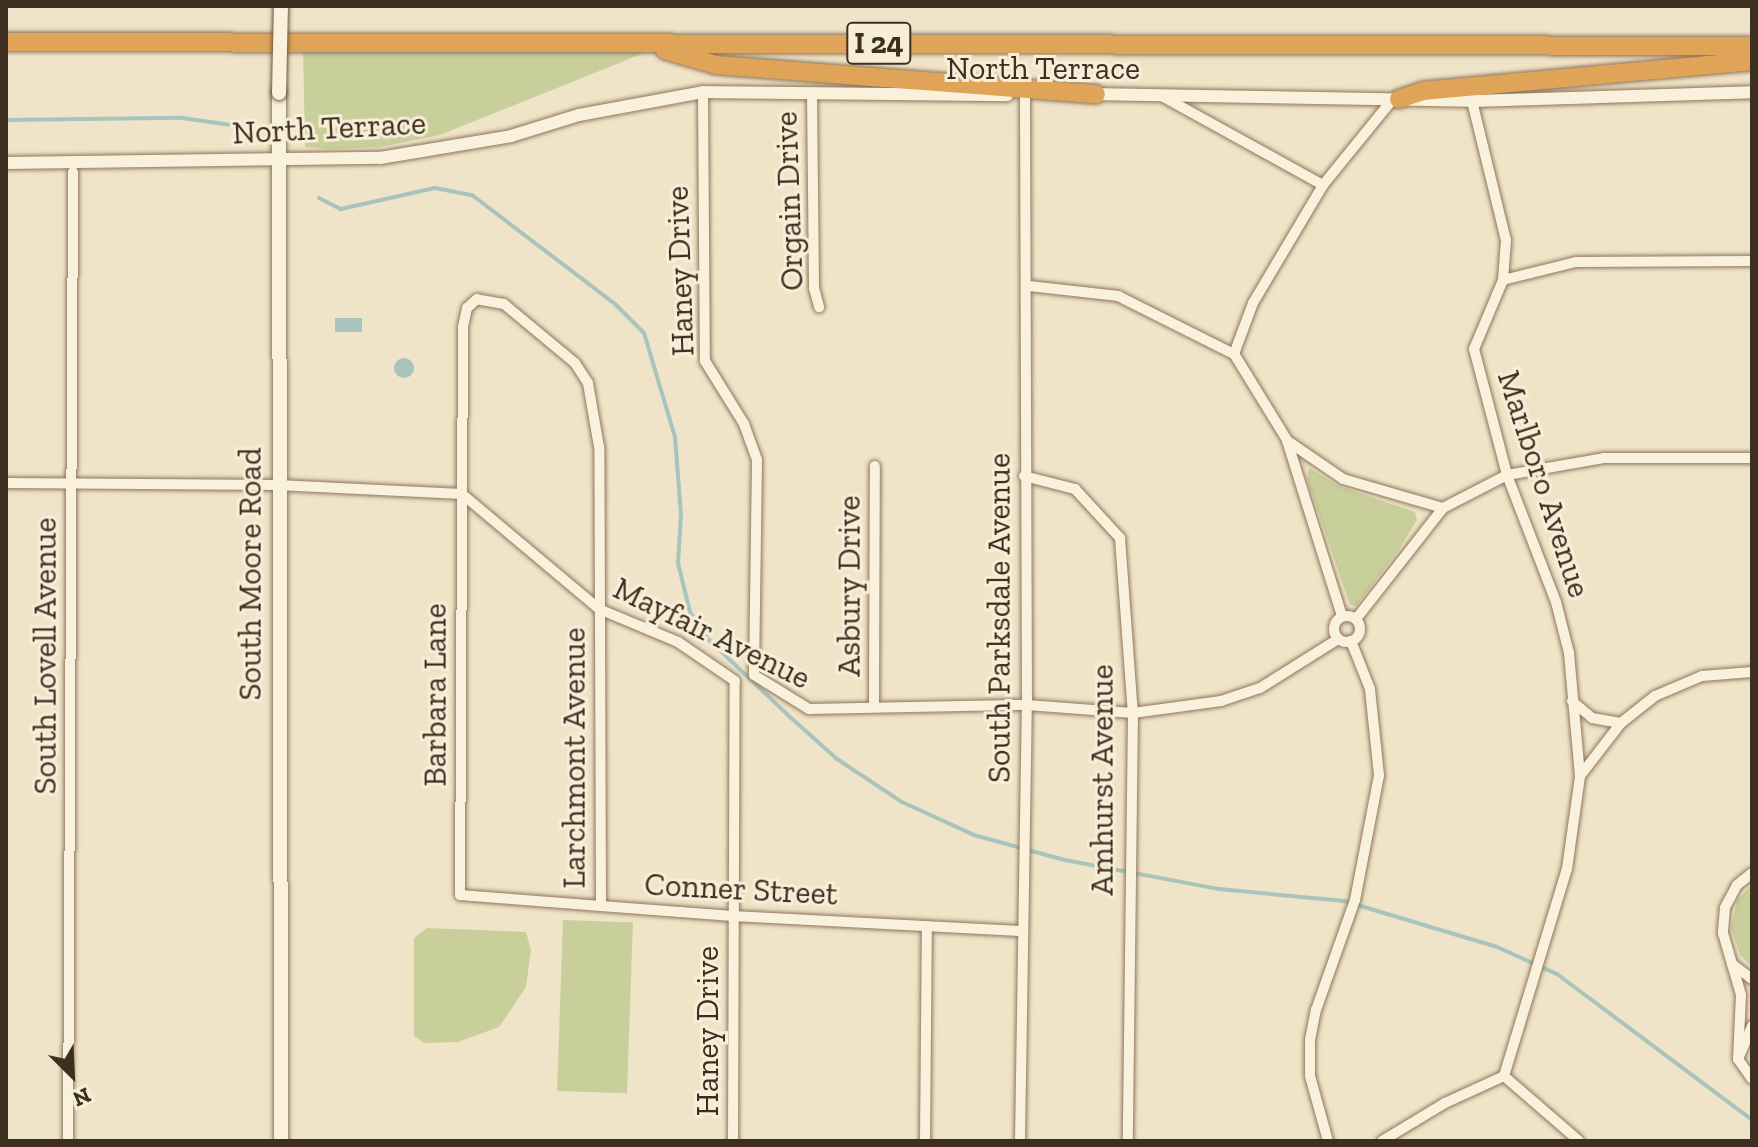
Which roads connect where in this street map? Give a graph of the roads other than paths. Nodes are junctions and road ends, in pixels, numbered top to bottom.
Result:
1 (281, 6) edge
2 (6, 42) edge
3 (643, 44) junction
4 (1752, 46) edge
5 (1752, 61) edge
6 (703, 92) junction
7 (1752, 92) edge
8 (1157, 93) junction
9 (812, 94) junction
10 (1096, 94) junction
11 (1025, 95) junction
12 (1396, 99) junction
13 (1472, 101) junction
14 (277, 159) junction
15 (6, 163) edge
16 (73, 172) dead end
17 (1323, 185) junction
18 (1752, 261) edge
19 (1503, 280) junction
20 (1029, 286) junction
21 (819, 307) dead end
22 (1234, 354) junction
23 (1287, 440) junction
24 (1752, 458) edge
25 (875, 466) dead end
26 (1507, 475) junction
27 (1024, 476) junction
28 (6, 483) edge
29 (73, 484) junction
30 (277, 485) junction
31 (462, 494) junction
32 (1443, 508) junction
33 (599, 609) junction
34 (1342, 616) junction
35 (1356, 619) junction
36 (1338, 639) junction
37 (1351, 641) junction
38 (1752, 672) edge
39 (754, 675) junction
40 (735, 681) junction
41 (1572, 701) junction
42 (1027, 705) junction
43 (874, 706) junction
44 (1133, 713) junction
45 (1621, 723) junction
46 (1580, 776) junction
47 (1752, 873) edge
48 (460, 895) joint
49 (601, 906) junction
50 (733, 916) junction
51 (927, 926) junction
52 (1020, 931) junction
53 (1731, 962) junction
54 (1752, 979) edge
55 (1752, 1026) edge
56 (1738, 1059) junction
57 (1504, 1076) junction
58 (1752, 1079) edge
59 (68, 1141) edge
60 (281, 1141) edge
61 (733, 1141) edge
62 (925, 1141) edge
63 (1020, 1141) edge
64 (1128, 1141) edge
65 (1328, 1141) edge
66 (1382, 1141) edge
67 (1579, 1141) edge

1 - 14 main road, South Moore Road, bridge
2 - 3 highway, I 24
3 - 4 highway, I 24
3 - 10 highway
5 - 12 highway
6 - 9 street, North Terrace
6 - 14 street, North Terrace
6 - 39 street, Haney Drive
7 - 13 street, North Terrace
8 - 10 street, North Terrace
8 - 12 street, North Terrace
8 - 17 street
9 - 11 street, North Terrace
9 - 21 street, Orgain Drive
10 - 11 street, North Terrace
11 - 20 street, South Parksdale Avenue
12 - 13 street, North Terrace
12 - 17 street
13 - 19 street, Marlboro Avenue
14 - 15 street, North Terrace
14 - 30 main road, South Moore Road
16 - 29 street, South Lovell Avenue
17 - 22 street
18 - 19 street
19 - 26 street, Marlboro Avenue
20 - 22 street
20 - 27 street, South Parksdale Avenue
22 - 23 street
23 - 32 street
23 - 34 street
24 - 26 street
25 - 43 street, Asbury Drive
26 - 32 street
26 - 41 street, Marlboro Avenue
27 - 42 street, South Parksdale Avenue
27 - 44 street, Amhurst Avenue
28 - 29 street
29 - 30 street
29 - 59 street, South Lovell Avenue
30 - 31 street
30 - 60 main road, South Moore Road
31 - 33 street, Mayfair Avenue
31 - 33 street, Barbara Lane
31 - 48 street, Barbara Lane
32 - 35 street
33 - 40 street, Mayfair Avenue
33 - 49 street, Larchmont Avenue
34 - 35 street
34 - 36 street
35 - 37 street
36 - 37 street
36 - 44 street, Mayfair Avenue
37 - 65 street
38 - 45 street, Marlboro Avenue
39 - 40 street, Mayfair Avenue
39 - 43 street, Mayfair Avenue
40 - 50 street, Haney Drive
41 - 45 street
41 - 46 street, Marlboro Avenue
42 - 43 street, Mayfair Avenue
42 - 44 street, Mayfair Avenue
42 - 52 street, South Parksdale Avenue
44 - 64 street, Amhurst Avenue
45 - 46 street, Marlboro Avenue
46 - 57 street, Marlboro Avenue
47 - 53 street
48 - 49 street, Conner Street
49 - 50 street, Conner Street
50 - 51 street, Conner Street
50 - 61 street, Haney Drive
51 - 52 street, Conner Street
51 - 62 street
52 - 63 street, South Parksdale Avenue
53 - 54 street
53 - 56 street
55 - 56 street
56 - 58 street
57 - 66 street
57 - 67 street

